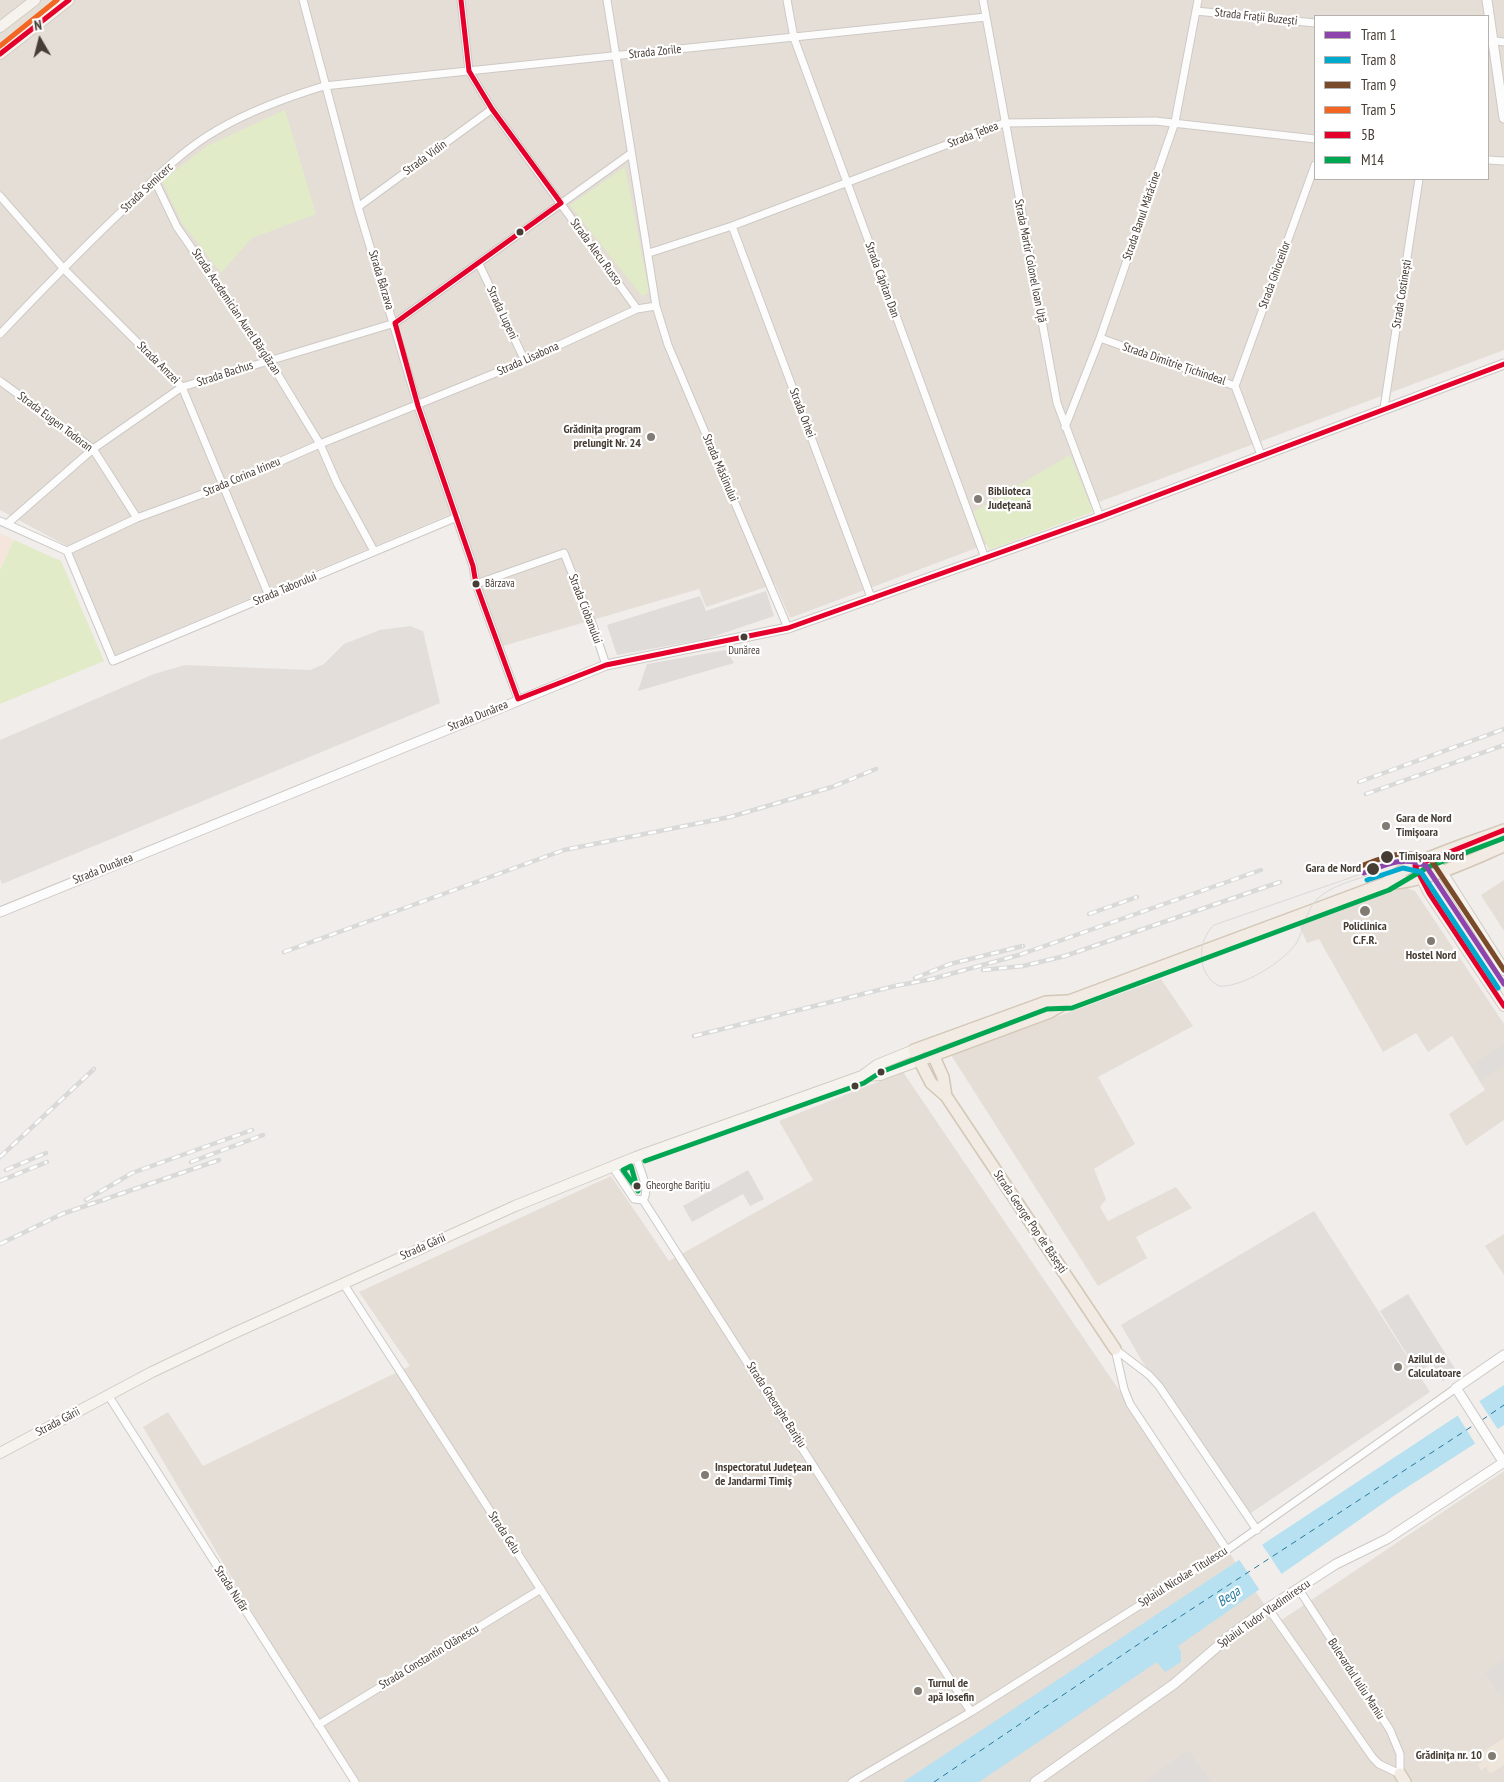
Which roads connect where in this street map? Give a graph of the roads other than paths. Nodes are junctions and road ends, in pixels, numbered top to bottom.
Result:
1 (35, 0) edge
2 (69, 0) edge
3 (303, 0) edge
4 (461, 0) edge
5 (607, 0) edge
6 (787, 0) edge
7 (983, 0) edge
8 (1198, 0) edge
9 (1487, 0) edge
10 (1196, 11) junction
11 (1488, 15) edge
12 (986, 17) junction
13 (1314, 23) edge
14 (0, 27) edge
15 (1489, 27) edge
16 (794, 38) junction
17 (1490, 41) edge
18 (1504, 42) edge
19 (0, 54) edge
20 (616, 56) junction
21 (469, 71) junction
22 (324, 86) junction
23 (492, 109) junction
24 (1504, 118) edge
25 (1175, 122) junction
26 (1004, 123) junction
27 (1314, 139) edge
28 (630, 154) junction
29 (1489, 160) edge
30 (1504, 161) edge
31 (1314, 168) edge
32 (154, 180) junction
33 (1419, 180) edge
34 (846, 183) junction
35 (0, 196) edge
36 (561, 203) junction
37 (358, 207) junction
38 (732, 226) junction
39 (649, 253) junction
40 (480, 264) junction
41 (63, 268) junction
42 (656, 306) junction
43 (637, 309) junction
44 (395, 323) junction
45 (0, 334) edge
46 (1100, 338) junction
47 (269, 360) junction
48 (525, 362) junction
49 (1504, 364) edge
50 (0, 380) edge
51 (1235, 386) junction
52 (182, 387) junction
53 (418, 406) junction
54 (1384, 408) junction
55 (1065, 427) junction
56 (320, 444) junction
57 (93, 449) junction
58 (1261, 455) junction
59 (224, 486) junction
60 (1100, 516) junction
61 (457, 517) junction
62 (136, 518) junction
63 (3, 522) edge
64 (67, 551) junction
65 (374, 551) junction
66 (985, 558) junction
67 (476, 584) junction
68 (269, 596) junction
69 (872, 600) junction
70 (788, 628) junction
71 (606, 665) junction
72 (518, 699) junction
73 (1504, 830) edge
74 (1504, 846) edge
75 (1433, 858) junction
76 (1415, 866) junction
77 (1441, 871) junction
78 (1420, 877) junction
79 (1386, 884) junction
80 (0, 912) edge
81 (1504, 970) edge
82 (1069, 1001) junction
83 (1504, 1006) edge
84 (929, 1044) junction
85 (914, 1050) junction
86 (934, 1056) junction
87 (918, 1061) junction
88 (862, 1076) junction
89 (946, 1096) junction
90 (636, 1156) junction
91 (612, 1166) junction
92 (643, 1200) junction
93 (343, 1283) junction
94 (1115, 1349) junction
95 (1504, 1355) edge
96 (1456, 1388) junction
97 (108, 1395) junction
98 (0, 1453) edge
99 (1504, 1463) edge
100 (1257, 1530) junction
101 (1227, 1550) junction
102 (1298, 1588) junction
103 (541, 1589) junction
104 (1268, 1608) junction
105 (971, 1712) junction
106 (318, 1725) junction
107 (1402, 1778) edge
108 (355, 1782) edge
109 (665, 1782) edge
110 (852, 1782) edge
111 (1034, 1782) edge

1 - 14 main road
2 - 19 main road
3 - 22 street, Strada Bârzava
4 - 21 street
5 - 20 street, Strada Măslinului
6 - 16 street, Strada Căpitan Dan
7 - 12 street, Strada Martir Colonel Ioan Uță
8 - 10 street, Strada Banul Mărăcine
9 - 11 street
10 - 13 street, Strada Frații Buzești
10 - 25 street, Strada Banul Mărăcine
12 - 16 street, Strada Zorile
12 - 26 street, Strada Martir Colonel Ioan Uță
15 - 17 street
16 - 20 street, Strada Zorile
16 - 34 street, Strada Căpitan Dan
17 - 18 street
17 - 24 street
20 - 21 street, Strada Zorile
20 - 28 street, Strada Măslinului
21 - 22 street, Strada Zorile
21 - 23 street, Strada Alecu Russo
22 - 32 street, Strada Semicerc
22 - 37 street, Strada Bârzava
23 - 36 street, Strada Alecu Russo
23 - 37 street, Strada Vidin
25 - 26 street, Strada Țebea
25 - 27 street, Strada Țebea
25 - 46 street, Strada Banul Mărăcine
26 - 34 street, Strada Țebea
26 - 55 street, Strada Martir Colonel Ioan Uță
28 - 36 street, Strada Bachus
28 - 39 street, Strada Măslinului
29 - 30 street
31 - 51 street, Strada Ghioceilor
32 - 41 street, Strada Semicerc
32 - 47 street, Strada Academician Aurel Bărglăzan
33 - 54 street, Strada Costinești
34 - 38 street, Strada Țebea
34 - 66 street, Strada Căpitan Dan
35 - 41 street, Strada Amzei
36 - 40 street, Strada Bachus
36 - 43 street, Strada Alecu Russo
37 - 44 street, Strada Bârzava
38 - 39 street, Strada Țebea
38 - 69 street, Strada Orhei
39 - 42 street, Strada Măslinului
40 - 44 street, Strada Bachus
40 - 48 street, Strada Lupeni
41 - 45 street, Strada Semicerc
41 - 52 street, Strada Amzei
42 - 43 street
42 - 70 street, Strada Măslinului
43 - 48 street, Strada Lisabona
44 - 47 street, Strada Bachus
44 - 53 street, Strada Bârzava
46 - 51 street, Strada Dimitrie Țichindeal
46 - 55 street, Strada Banul Mărăcine
47 - 52 street, Strada Bachus
47 - 56 street, Strada Academician Aurel Bărglăzan
48 - 53 street, Strada Lisabona
49 - 54 street, Strada Dunărea
50 - 57 street, Strada Eugen Todoran
51 - 58 street, Strada Dimitrie Țichindeal
52 - 57 street, Strada Bachus
52 - 59 street, Strada Amzei
53 - 56 street, Strada Corina Irineu
53 - 61 street, Strada Bârzava
54 - 58 street, Strada Dunărea
55 - 60 street, Strada Martir Colonel Ioan Uță
56 - 59 street, Strada Corina Irineu
56 - 65 street, Strada Academician Aurel Bărglăzan
57 - 62 street, Strada Eugen Todoran
57 - 63 street, Strada Bachus
58 - 60 street, Strada Dunărea
59 - 62 street, Strada Corina Irineu
59 - 68 street, Strada Amzei
60 - 66 street, Strada Dunărea
61 - 65 street, Strada Taborului
61 - 67 street, Strada Bârzava
62 - 64 street, Strada Corina Irineu
63 - 64 street
64 - 68 street, Strada Taborului
65 - 68 street, Strada Taborului
66 - 69 street, Strada Dunărea
67 - 71 street, Strada Ciobanului
67 - 72 street, Strada Bârzava
69 - 70 street, Strada Dunărea
70 - 71 street, Strada Dunărea
71 - 72 street, Strada Dunărea
72 - 80 street, Strada Dunărea
73 - 75 main road, Strada Gării
74 - 77 main road, Strada Gării
75 - 76 main road, Strada Gării
75 - 77 main road
76 - 78 main road
76 - 79 main road, Strada Gării
77 - 78 main road, Strada Gării
77 - 81 main road
78 - 79 main road, Strada Gării
78 - 83 main road
79 - 82 main road, Strada Gării
82 - 84 main road, Strada Gării
82 - 86 main road, Strada Gării
84 - 85 main road, Strada Gării
84 - 86 main road, Strada George Pop de Băsești
85 - 87 main road, Strada George Pop de Băsești
85 - 88 main road, Strada Gării
86 - 87 main road, Strada Gării
86 - 89 main road, Strada George Pop de Băsești
87 - 88 main road, Strada Gării
87 - 89 main road, Strada George Pop de Băsești
88 - 90 main road, Strada Gării
89 - 94 main road, Strada George Pop de Băsești
90 - 91 main road, Strada Gării
90 - 92 street
91 - 92 street, Strada Gheorghe Barițiu
91 - 93 main road, Strada Gării
92 - 105 street, Strada Gheorghe Barițiu
93 - 97 main road, Strada Gării
93 - 103 street, Strada Gelu
94 - 100 street, Strada George Pop de Băsești
94 - 101 street, Strada George Pop de Băsești
95 - 96 street, Splaiul Nicolae Titulescu
96 - 99 street
96 - 100 street, Splaiul Nicolae Titulescu
97 - 98 main road, Strada Gării
97 - 106 street, Strada Nufăr
99 - 102 street, Splaiul Tudor Vladimirescu
100 - 101 street, Splaiul Nicolae Titulescu
101 - 105 street, Splaiul Nicolae Titulescu
102 - 104 street, Splaiul Tudor Vladimirescu
102 - 107 street, Bulevardul Iuliu Maniu
103 - 106 street, Strada Constantin Olănescu
103 - 109 street, Strada Gelu
104 - 107 street, Bulevardul Iuliu Maniu
104 - 111 street, Splaiul Tudor Vladimirescu
105 - 110 street, Splaiul Nicolae Titulescu
106 - 108 street, Strada Nufăr

